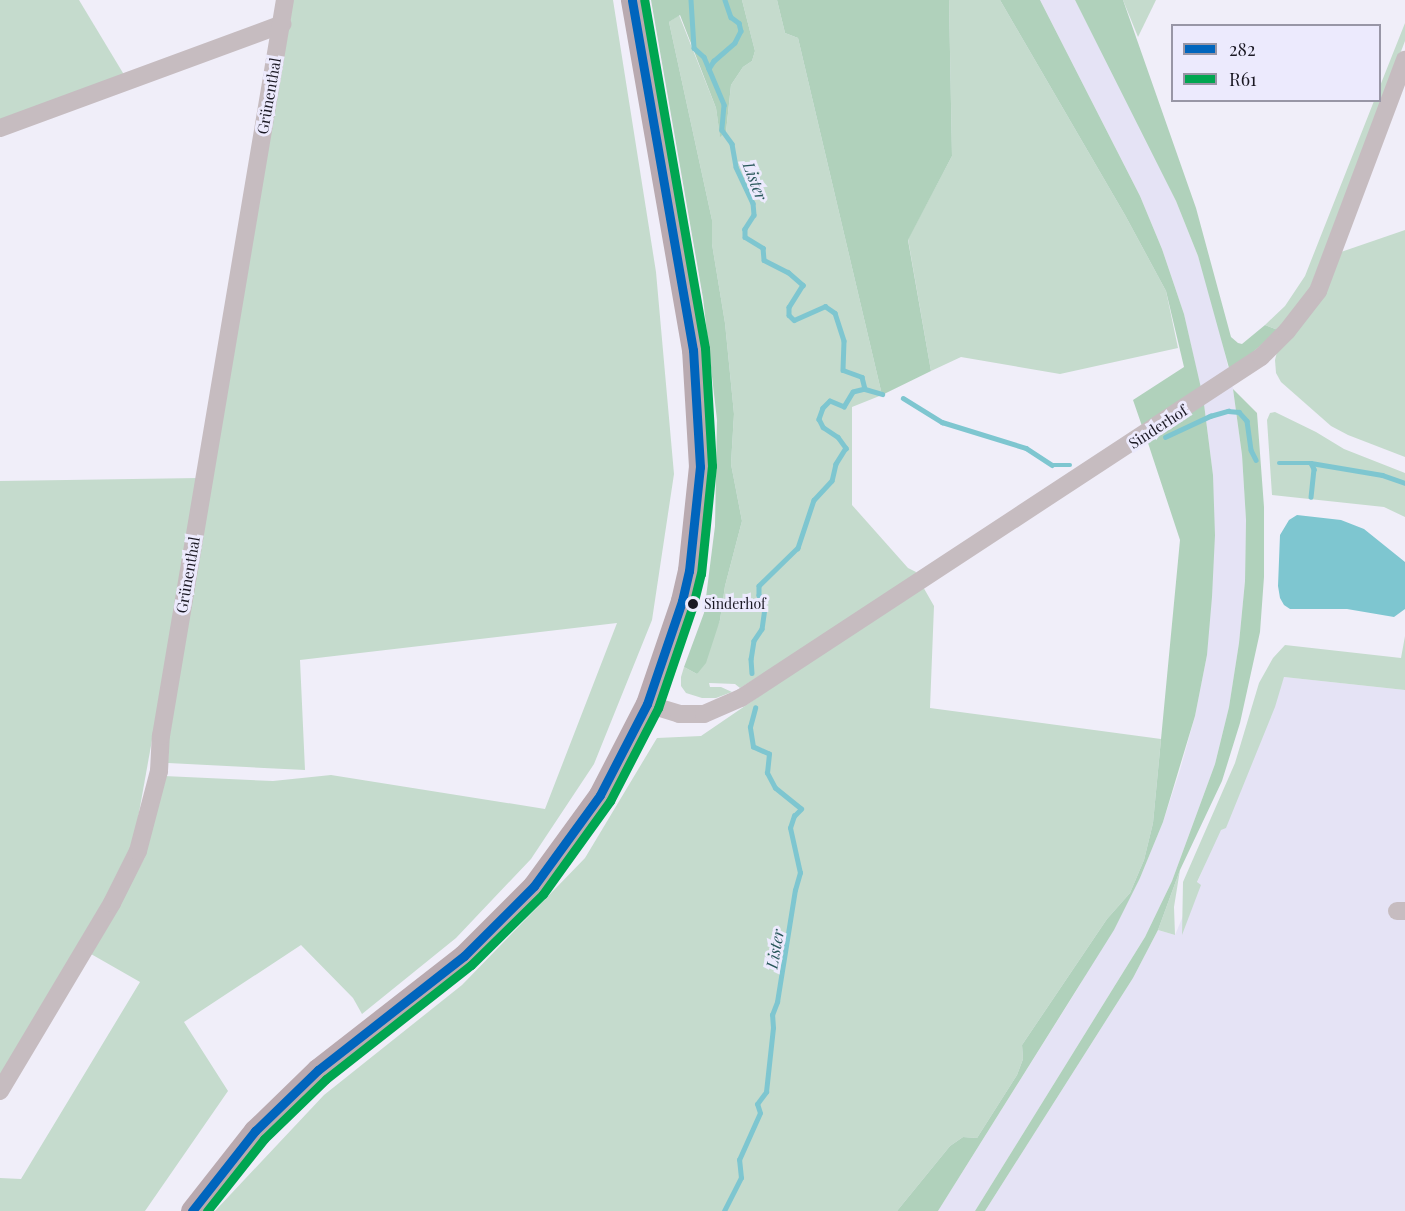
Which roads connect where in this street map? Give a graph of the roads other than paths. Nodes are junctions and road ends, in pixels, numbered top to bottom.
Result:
1 (285, 0) edge
2 (632, 0) edge
3 (282, 24) junction
4 (1405, 60) edge
5 (0, 128) edge
6 (647, 704) junction
7 (0, 1091) edge
8 (192, 1211) edge

1 - 3 street, Grünenthal
2 - 6 main road
3 - 5 street
3 - 7 street, Grünenthal
4 - 6 street, Sinderhof
6 - 8 main road

